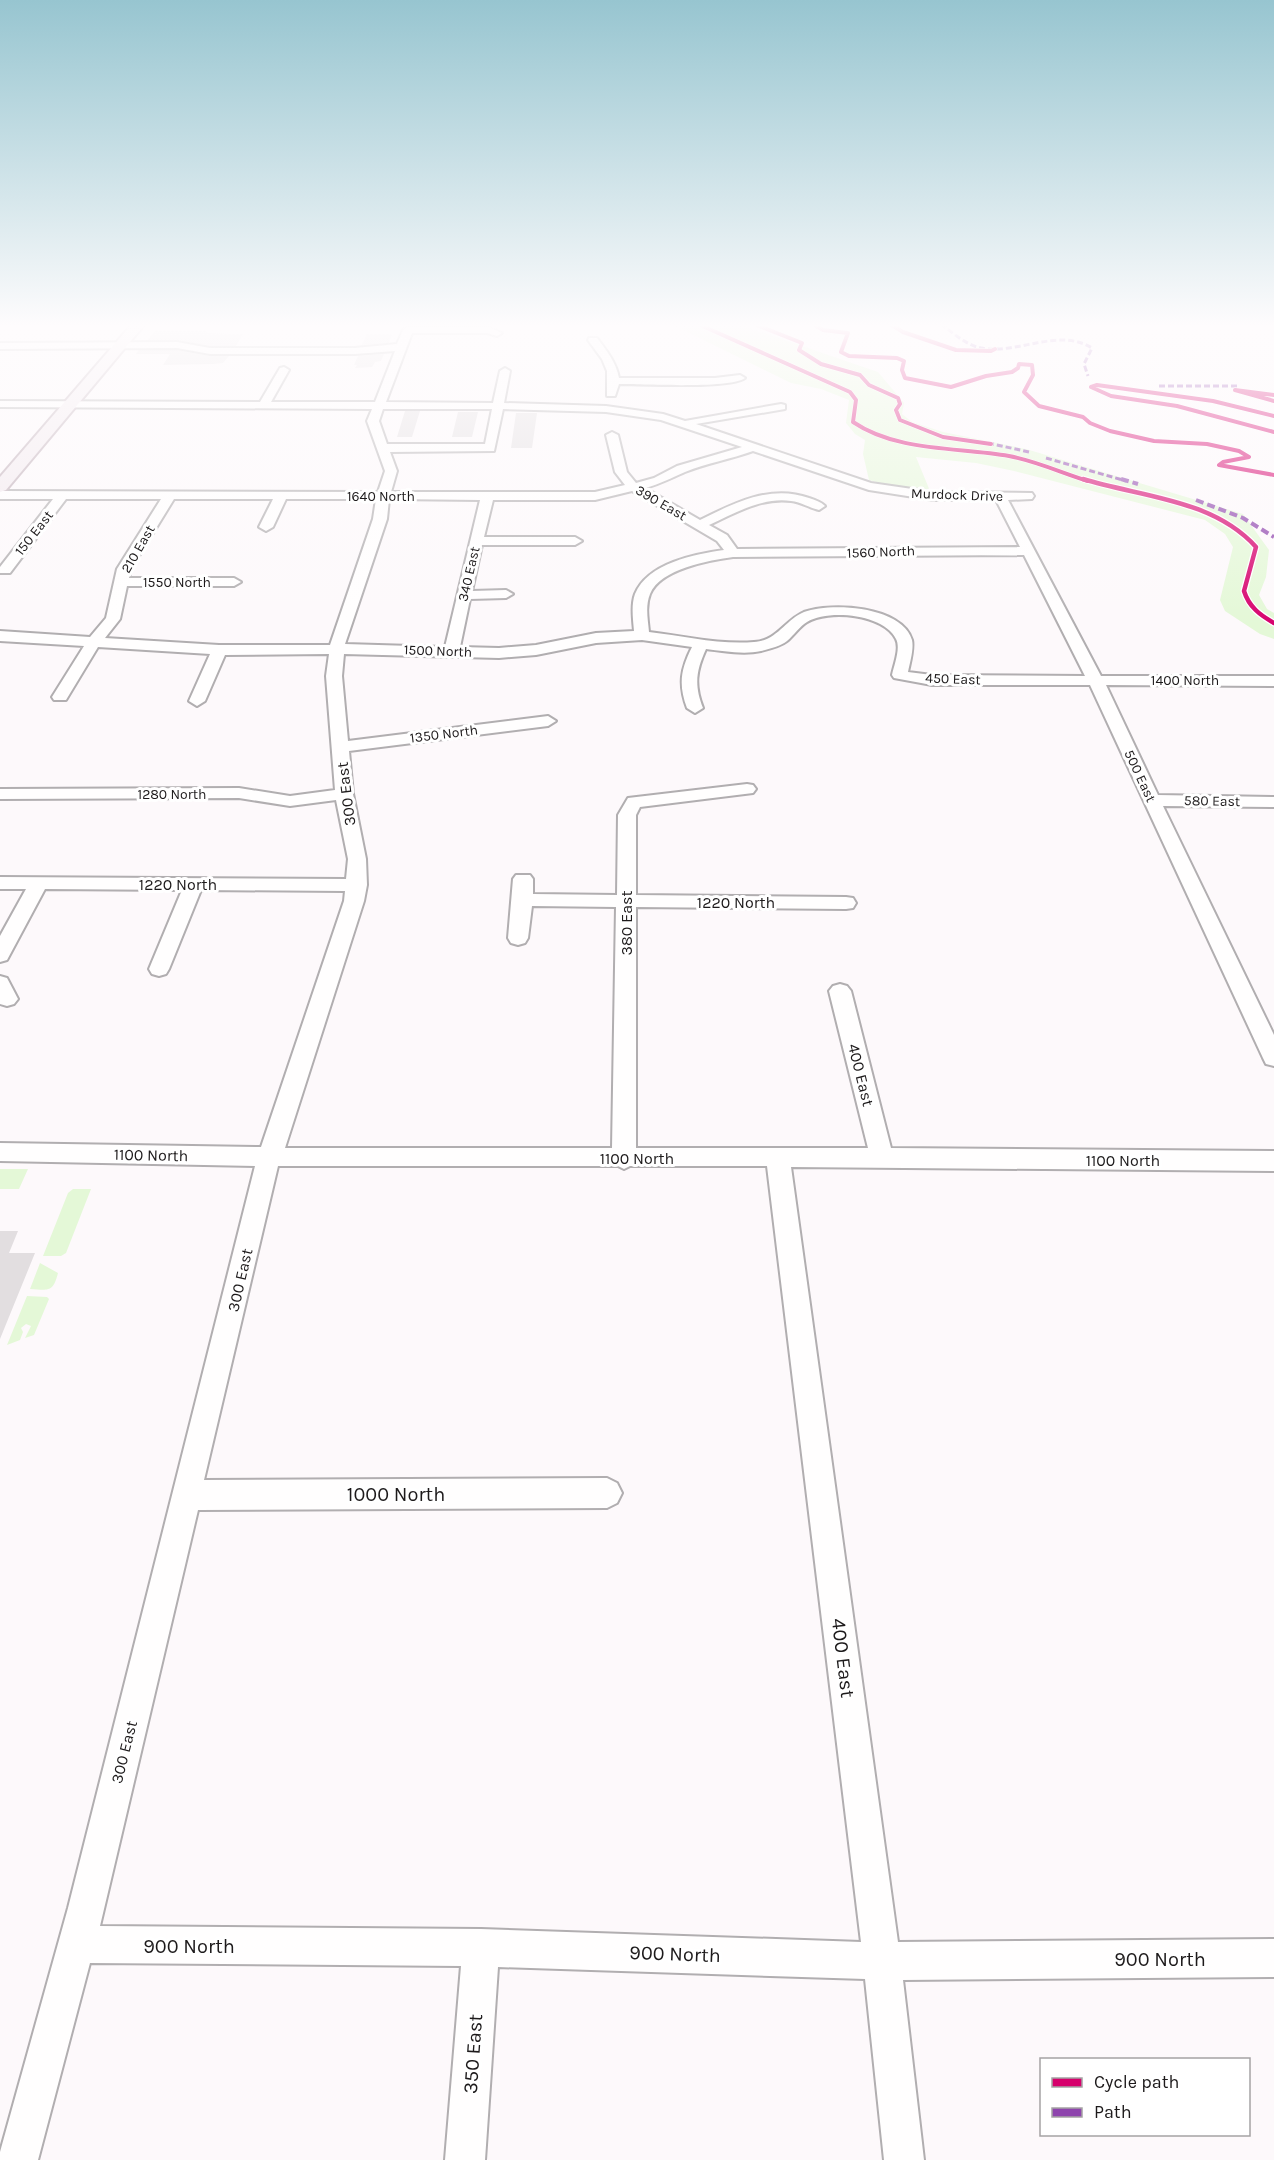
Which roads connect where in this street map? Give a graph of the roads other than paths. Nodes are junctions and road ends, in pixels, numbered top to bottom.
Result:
1 (53, 425) edge
2 (374, 425) edge
3 (496, 425) edge
4 (687, 425) edge
5 (612, 435) dead end
6 (754, 447) junction
7 (382, 448) junction
8 (0, 487) edge
9 (634, 488) junction
10 (0, 495) edge
11 (170, 495) junction
12 (62, 496) junction
13 (281, 496) junction
14 (383, 496) junction
15 (487, 496) junction
16 (1000, 496) junction
17 (1028, 496) dead end
18 (819, 506) dead end
19 (699, 525) junction
20 (266, 527) dead end
21 (477, 541) junction
22 (575, 541) dead end
23 (1030, 551) junction
24 (733, 553) junction
25 (5, 570) dead end
26 (121, 582) junction
27 (234, 582) dead end
28 (506, 594) dead end
29 (464, 595) junction
30 (863, 613) joint
31 (642, 635) junction
32 (0, 636) edge
33 (93, 643) junction
34 (701, 643) junction
35 (219, 650) junction
36 (336, 650) junction
37 (451, 652) junction
38 (1095, 680) junction
39 (1274, 681) edge
40 (60, 698) dead end
41 (197, 701) dead end
42 (695, 708) dead end
43 (548, 721) dead end
44 (340, 747) junction
45 (747, 789) dead end
46 (0, 794) edge
47 (344, 794) junction
48 (1151, 800) junction
49 (1274, 802) edge
50 (524, 879) dead end
51 (0, 883) edge
52 (39, 883) junction
53 (194, 884) junction
54 (357, 885) junction
55 (523, 900) junction
56 (627, 901) junction
57 (846, 903) dead end
58 (518, 938) dead end
59 (0, 955) edge
60 (159, 969) dead end
61 (840, 991) dead end
62 (1274, 1058) edge
63 (0, 1152) edge
64 (269, 1157) junction
65 (778, 1157) junction
66 (882, 1158) junction
67 (624, 1159) junction
68 (1274, 1161) edge
69 (607, 1493) dead end
70 (186, 1495) junction
71 (75, 1944) junction
72 (481, 1948) junction
73 (1274, 1958) edge
74 (882, 1961) junction
75 (18, 2160) edge
76 (465, 2160) edge
77 (904, 2160) edge

1 - 8 main road
2 - 7 street, 300 East
3 - 7 street
4 - 6 street, Murdock Drive
5 - 9 street, 390 East
6 - 9 street, 1640 North
6 - 16 street, Murdock Drive
7 - 14 street, 300 East
9 - 15 street, 1640 North
9 - 19 street, 390 East
10 - 12 street, 1640 North
11 - 12 street, 1640 North
11 - 13 street, 1640 North
11 - 26 street, 210 East
12 - 25 street, 150 East
13 - 14 street, 1640 North
13 - 20 street
14 - 15 street, 1640 North
14 - 36 street, 300 East
15 - 21 street, 340 East
16 - 17 street, Murdock Drive
16 - 23 street, 500 East
18 - 19 street
19 - 24 street, 390 East
21 - 22 street
21 - 29 street, 340 East
23 - 24 street, 1560 North
23 - 38 street, 500 East
24 - 31 street, 1560 North
26 - 27 street, 1550 North
26 - 33 street, 210 East
28 - 29 street
29 - 37 street, 340 East
30 - 34 street, 1500 North
30 - 38 street, 450 East
31 - 34 street, 1500 North
31 - 37 street, 1500 North
32 - 33 street, 1500 North
33 - 35 street, 1500 North
33 - 40 street, 210 East
34 - 42 street
35 - 36 street, 1500 North
35 - 41 street
36 - 37 street, 1500 North
36 - 44 street, 300 East
38 - 39 street, 1400 North
38 - 48 street, 500 East
43 - 44 street, 1350 North
44 - 47 street, 300 East
45 - 56 street, 380 East
46 - 47 street, 1280 North
47 - 54 street, 300 East
48 - 49 street, 580 East
48 - 62 street, 500 East
50 - 55 street
51 - 52 street, 1220 North
52 - 53 street, 1220 North
52 - 59 street
53 - 54 street, 1220 North
53 - 60 street
54 - 64 street, 300 East
55 - 56 street, 1220 North
55 - 58 street
56 - 57 street, 1220 North
56 - 67 street, 380 East
61 - 66 street, 400 East
63 - 64 street, 1100 North
64 - 67 street, 1100 North
64 - 70 street, 300 East
65 - 66 street, 1100 North
65 - 67 street, 1100 North
65 - 74 street, 400 East
66 - 68 street, 1100 North
69 - 70 street, 1000 North
70 - 71 street, 300 East
71 - 72 street, 900 North
71 - 75 street, 300 East
72 - 74 street, 900 North
72 - 76 street, 350 East
73 - 74 street, 900 North
74 - 77 street, 400 East

